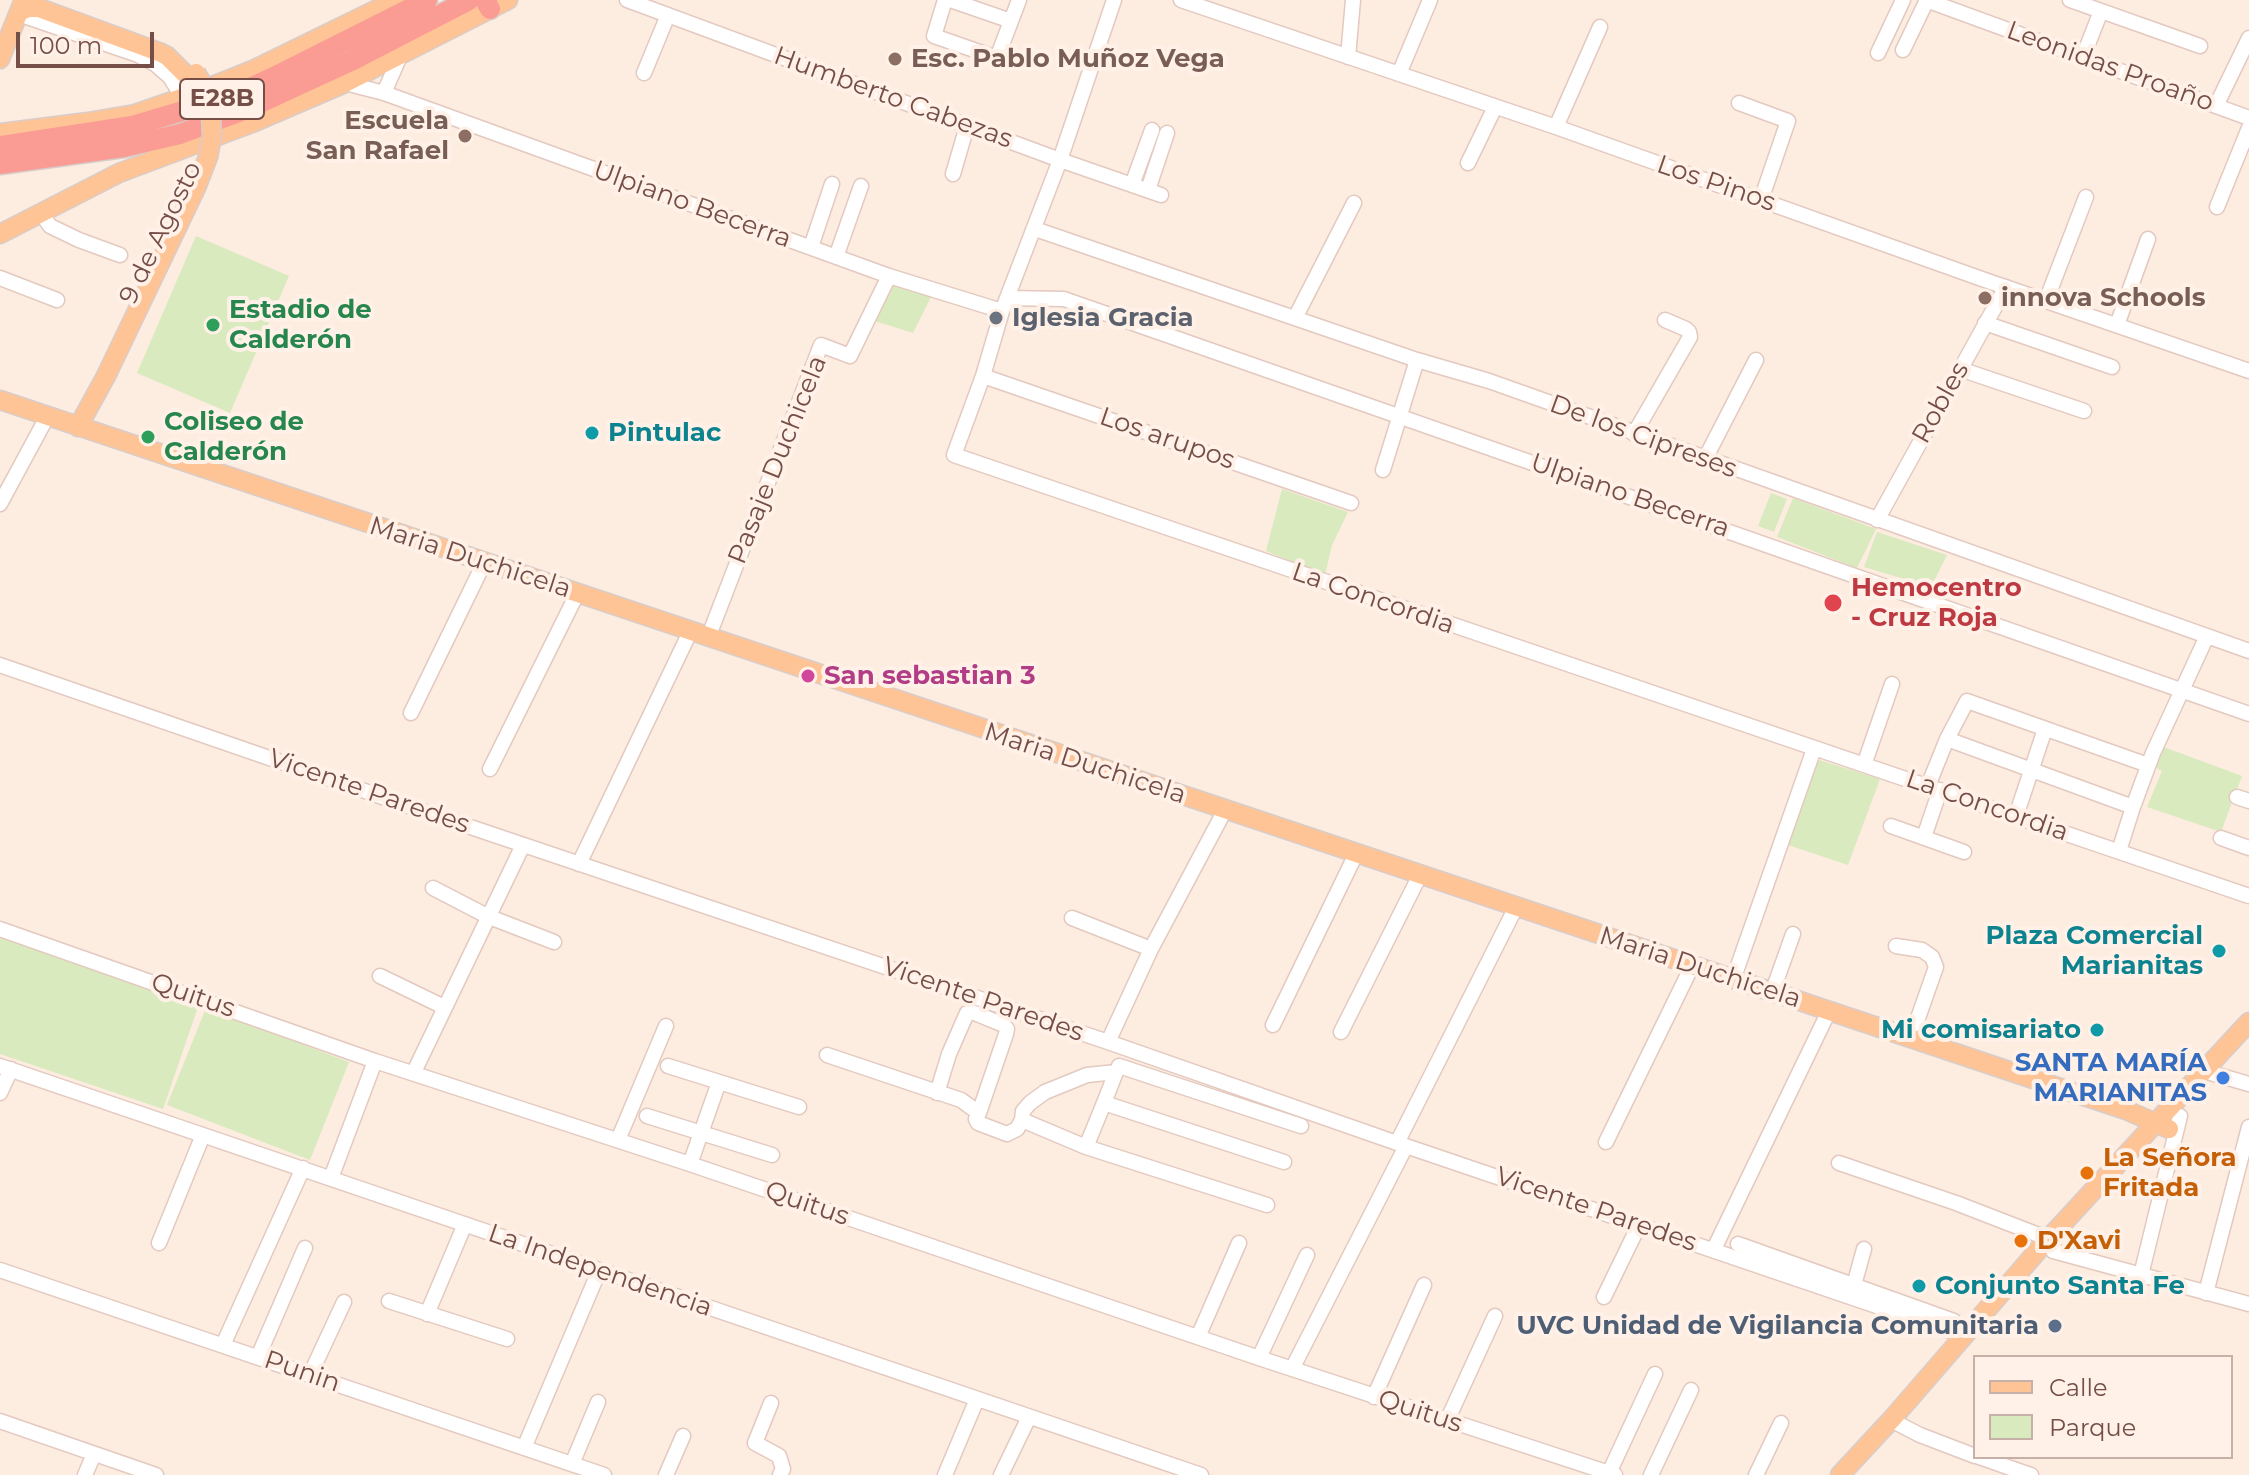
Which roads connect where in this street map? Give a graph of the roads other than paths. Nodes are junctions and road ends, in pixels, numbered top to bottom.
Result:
1 (46, 0) edge
2 (396, 0) edge
3 (427, 0) edge
4 (469, 0) edge
5 (627, 0) edge
6 (948, 0) edge
7 (1019, 0) edge
8 (1114, 0) edge
9 (1181, 0) edge
10 (1353, 0) edge
11 (1430, 0) edge
12 (1903, 0) edge
13 (1926, 0) edge
14 (2070, 0) edge
15 (495, 3) edge
16 (20, 9) edge
17 (2101, 11) junction
18 (668, 15) junction
19 (1011, 21) junction
20 (1600, 27) dead end
21 (2249, 38) edge
22 (2200, 46) dead end
23 (1903, 50) dead end
24 (1878, 53) dead end
25 (400, 56) junction
26 (1348, 57) junction
27 (2083, 57) junction
28 (0, 59) edge
29 (644, 73) dead end
30 (191, 74) junction
31 (1399, 74) junction
32 (345, 83) junction
33 (384, 93) junction
34 (183, 98) junction
35 (1739, 103) dead end
36 (2216, 106) junction
37 (1495, 107) junction
38 (2248, 117) edge
39 (967, 126) junction
40 (1556, 127) junction
41 (1152, 130) dead end
42 (0, 133) edge
43 (1167, 133) dead end
44 (0, 146) edge
45 (1060, 160) junction
46 (1468, 163) dead end
47 (0, 164) edge
48 (953, 174) dead end
49 (832, 184) dead end
50 (1132, 185) junction
51 (861, 186) dead end
52 (2086, 197) dead end
53 (1761, 200) junction
54 (1354, 203) dead end
55 (2217, 207) dead end
56 (41, 213) junction
57 (1035, 229) junction
58 (0, 234) edge
59 (2148, 239) dead end
60 (811, 247) junction
61 (120, 255) dead end
62 (836, 257) junction
63 (889, 276) junction
64 (0, 278) edge
65 (2006, 287) junction
66 (57, 300) dead end
67 (2046, 301) junction
68 (1004, 305) junction
69 (1295, 318) junction
70 (1665, 320) dead end
71 (1985, 323) junction
72 (2117, 325) junction
73 (1417, 360) junction
74 (1756, 360) dead end
75 (2112, 367) dead end
76 (1960, 369) junction
77 (2249, 371) edge
78 (983, 376) junction
79 (0, 400) edge
80 (2084, 411) dead end
81 (1399, 416) junction
82 (47, 417) junction
83 (73, 425) junction
84 (1634, 434) junction
85 (1705, 459) junction
86 (1383, 470) dead end
87 (1351, 503) dead end
88 (0, 504) edge
89 (1877, 520) junction
90 (484, 563) junction
91 (577, 594) junction
92 (699, 635) junction
93 (2207, 636) junction
94 (2249, 651) edge
95 (0, 665) edge
96 (1892, 684) dead end
97 (2183, 689) junction
98 (411, 713) dead end
99 (2249, 714) edge
100 (2045, 729) junction
101 (1947, 739) junction
102 (1814, 749) junction
103 (1864, 765) junction
104 (2148, 765) junction
105 (490, 769) dead end
106 (2032, 771) junction
107 (1934, 788) junction
108 (2133, 807) junction
109 (1225, 810) junction
110 (2016, 816) junction
111 (1891, 826) dead end
112 (1924, 837) junction
113 (2221, 838) dead end
114 (523, 845) junction
115 (2249, 848) edge
116 (2119, 851) junction
117 (1964, 852) dead end
118 (1356, 854) junction
119 (579, 864) junction
120 (1420, 875) junction
121 (433, 888) dead end
122 (2249, 896) edge
123 (1516, 907) junction
124 (487, 916) junction
125 (1072, 918) dead end
126 (0, 929) edge
127 (1793, 934) dead end
128 (554, 942) dead end
129 (1896, 946) dead end
130 (1151, 949) junction
131 (1692, 966) junction
132 (380, 976) dead end
133 (1733, 980) junction
134 (1772, 993) junction
135 (444, 1007) junction
136 (1829, 1011) junction
137 (2249, 1022) edge
138 (1273, 1025) dead end
139 (666, 1026) dead end
140 (1341, 1032) dead end
141 (1911, 1038) junction
142 (2249, 1039) edge
143 (1108, 1042) junction
144 (1126, 1048) junction
145 (827, 1055) dead end
146 (375, 1061) junction
147 (668, 1066) dead end
148 (5, 1067) edge
149 (1117, 1069) junction
150 (414, 1072) junction
151 (2211, 1073) junction
152 (719, 1082) junction
153 (2249, 1084) edge
154 (0, 1093) edge
155 (937, 1093) junction
156 (1104, 1103) junction
157 (799, 1107) dead end
158 (979, 1113) junction
159 (647, 1116) dead end
160 (1022, 1120) junction
161 (2169, 1122) junction
162 (1301, 1126) dead end
163 (2249, 1127) edge
164 (701, 1133) junction
165 (203, 1135) junction
166 (618, 1140) junction
167 (1606, 1142) dead end
168 (1401, 1144) junction
169 (1086, 1147) junction
170 (772, 1155) dead end
171 (1284, 1162) dead end
172 (1839, 1163) dead end
173 (690, 1164) junction
174 (303, 1168) junction
175 (331, 1178) junction
176 (1267, 1205) dead end
177 (465, 1224) junction
178 (1639, 1225) junction
179 (159, 1243) dead end
180 (1239, 1243) dead end
181 (1738, 1244) dead end
182 (2051, 1245) junction
183 (305, 1248) dead end
184 (1714, 1249) junction
185 (1864, 1249) dead end
186 (1307, 1255) dead end
187 (0, 1270) edge
188 (599, 1271) junction
189 (2141, 1275) junction
190 (1424, 1285) dead end
191 (1854, 1285) junction
192 (2206, 1293) junction
193 (1604, 1297) dead end
194 (389, 1301) dead end
195 (344, 1302) dead end
196 (2249, 1304) edge
197 (427, 1314) junction
198 (1495, 1316) dead end
199 (1961, 1334) junction
200 (1198, 1337) junction
201 (507, 1339) dead end
202 (223, 1345) junction
203 (258, 1357) junction
204 (1259, 1358) junction
205 (1292, 1369) junction
206 (1655, 1374) dead end
207 (310, 1375) junction
208 (1691, 1390) dead end
209 (1374, 1397) junction
210 (977, 1399) junction
211 (598, 1402) dead end
212 (771, 1403) dead end
213 (1029, 1417) junction
214 (0, 1421) edge
215 (1447, 1421) junction
216 (1781, 1423) dead end
217 (1896, 1423) junction
218 (683, 1436) dead end
219 (524, 1448) junction
220 (94, 1454) junction
221 (1973, 1454) edge
222 (1986, 1459) edge
223 (572, 1464) junction
224 (1612, 1474) edge
225 (85, 1475) edge
226 (156, 1475) edge
227 (604, 1475) edge
228 (666, 1475) edge
229 (780, 1475) edge
230 (945, 1475) edge
231 (1001, 1475) edge
232 (1201, 1475) edge
233 (1651, 1475) edge
234 (1756, 1475) edge
235 (1840, 1475) edge
236 (1856, 1475) edge
237 (2031, 1475) edge

1 - 30 main road, 9 de Agosto
2 - 34 main road
3 - 44 highway, E28B
4 - 47 highway, E28B
5 - 18 street, Humberto Cabezas
6 - 19 street
6 - 19 street
7 - 19 street
8 - 45 street, La Concordia
9 - 26 street, Los Pinos
10 - 26 street
11 - 31 street
12 - 24 street
13 - 23 street
13 - 27 street, Leonidas Proaño
14 - 17 street
15 - 25 main road
16 - 28 main road
16 - 30 main road
16 - 34 street
17 - 22 street
17 - 27 street
18 - 29 street
18 - 39 street, Humberto Cabezas
20 - 40 street
21 - 36 street
25 - 32 main road
25 - 33 street
26 - 31 street, Los Pinos
27 - 36 street, Leonidas Proaño
30 - 83 main road, 9 de Agosto
31 - 37 street, Los Pinos
32 - 33 street, Ulpiano Becerra
32 - 56 main road
33 - 60 street, Ulpiano Becerra
34 - 42 main road
35 - 53 street
36 - 38 street, Leonidas Proaño
37 - 40 street, Los Pinos
37 - 46 street
38 - 55 street
39 - 45 street, Humberto Cabezas
39 - 48 street
40 - 53 street, Los Pinos
41 - 50 street
43 - 50 street, Humberto Cabezas
45 - 50 street, Humberto Cabezas
45 - 57 street, La Concordia
49 - 60 street
51 - 62 street
52 - 67 street
53 - 65 street, Los Pinos
54 - 69 street
56 - 58 main road
56 - 61 street
57 - 68 street, La Concordia
57 - 69 street, De los Cipreses
59 - 72 street
60 - 62 street, Ulpiano Becerra
62 - 63 street, Ulpiano Becerra
63 - 68 street, Ulpiano Becerra
63 - 92 street, Pasaje Duchicela
64 - 66 street
65 - 67 street, Los Pinos
65 - 71 street, Robles
67 - 72 street, Los Pinos
68 - 78 street, La Concordia
68 - 81 street, Ulpiano Becerra
69 - 73 street, De los Cipreses
70 - 84 street
71 - 75 street
71 - 76 street, Robles
72 - 77 street, Los Pinos
73 - 81 street
73 - 84 street, De los Cipreses
74 - 85 street
76 - 80 street
76 - 89 street, Robles
78 - 87 street, Los arupos
78 - 102 street, La Concordia
79 - 82 main road, Maria Duchicela
81 - 86 street
81 - 97 street, Ulpiano Becerra
82 - 83 main road, Maria Duchicela
82 - 88 street
83 - 90 main road, Maria Duchicela
84 - 85 street, De los Cipreses
85 - 89 street, De los Cipreses
89 - 93 street, De los Cipreses
90 - 91 main road, Maria Duchicela
90 - 98 street
91 - 92 main road, Maria Duchicela
91 - 105 street
92 - 109 main road, Maria Duchicela
92 - 119 street
93 - 94 street, De los Cipreses
93 - 97 street
95 - 114 street, Vicente Paredes
96 - 103 street
97 - 99 street, Ulpiano Becerra
97 - 104 street
100 - 101 street
100 - 104 street
100 - 106 street
101 - 106 street
101 - 107 street
102 - 103 street, La Concordia
102 - 133 street
103 - 107 street, La Concordia
104 - 108 street
106 - 108 street
106 - 110 street
107 - 110 street, La Concordia
107 - 112 street
108 - 116 street
109 - 118 main road, Maria Duchicela
109 - 130 street
110 - 116 street, La Concordia
111 - 112 street
112 - 117 street
113 - 115 street
114 - 119 street, Vicente Paredes
114 - 124 street
116 - 122 street, La Concordia
118 - 120 main road, Maria Duchicela
118 - 138 street
119 - 143 street, Vicente Paredes
120 - 123 main road, Maria Duchicela
120 - 140 street
121 - 124 street
123 - 131 main road, Maria Duchicela
123 - 168 street
124 - 128 street
124 - 135 street
125 - 130 street
126 - 146 street, Quitus
127 - 134 street
129 - 141 street
130 - 143 street
131 - 133 main road, Maria Duchicela
131 - 167 street
132 - 135 street
133 - 134 main road, Maria Duchicela
134 - 136 main road, Maria Duchicela
135 - 150 street
136 - 141 main road, Maria Duchicela
136 - 184 street
137 - 151 main road
139 - 166 street
141 - 161 main road, Maria Duchicela
142 - 151 main road
143 - 144 street, Vicente Paredes
144 - 149 street
144 - 168 street, Vicente Paredes
145 - 155 street
146 - 150 street, Quitus
146 - 175 street
147 - 152 street
148 - 154 street
148 - 165 street, La Independencia
149 - 156 street
149 - 160 street
149 - 162 street
150 - 166 street, Quitus
151 - 153 street
151 - 161 main road
152 - 157 street
152 - 164 street
155 - 158 street
155 - 158 street
156 - 169 street
156 - 171 street
158 - 160 street
159 - 164 street
160 - 169 street
161 - 182 main road
161 - 189 street
163 - 192 street
164 - 170 street
164 - 173 street
165 - 174 street, La Independencia
165 - 179 street
166 - 173 street, Quitus
168 - 178 street, Vicente Paredes
168 - 205 street
169 - 176 street
172 - 182 street
173 - 200 street, Quitus
174 - 175 street, La Independencia
174 - 202 street
175 - 177 street, La Independencia
177 - 188 street, La Independencia
177 - 197 street
178 - 184 street, Vicente Paredes
178 - 193 street
180 - 200 street
181 - 191 street
182 - 189 street
182 - 199 main road
182 - 217 main road
183 - 203 street
184 - 199 street, Vicente Paredes
185 - 191 street
186 - 204 street
187 - 202 street, Punin
188 - 210 street, La Independencia
188 - 219 street
189 - 192 street
190 - 209 street
191 - 199 street
192 - 196 street
194 - 197 street
195 - 207 street
197 - 201 street
198 - 215 street
199 - 217 main road
200 - 204 street, Quitus
202 - 203 street, Punin
203 - 207 street, Punin
204 - 205 street, Quitus
205 - 209 street, Quitus
206 - 224 street
207 - 219 street, Punin
208 - 233 street
209 - 215 street, Quitus
210 - 213 street, La Independencia
210 - 230 street
211 - 223 street
212 - 229 street
213 - 231 street
213 - 232 street, La Independencia
214 - 220 street
215 - 224 street, Quitus
216 - 234 street
217 - 221 street
217 - 235 main road
217 - 236 main road
218 - 228 street
219 - 223 street, Punin
220 - 225 street
220 - 226 street
222 - 237 street
223 - 227 street, Punin

